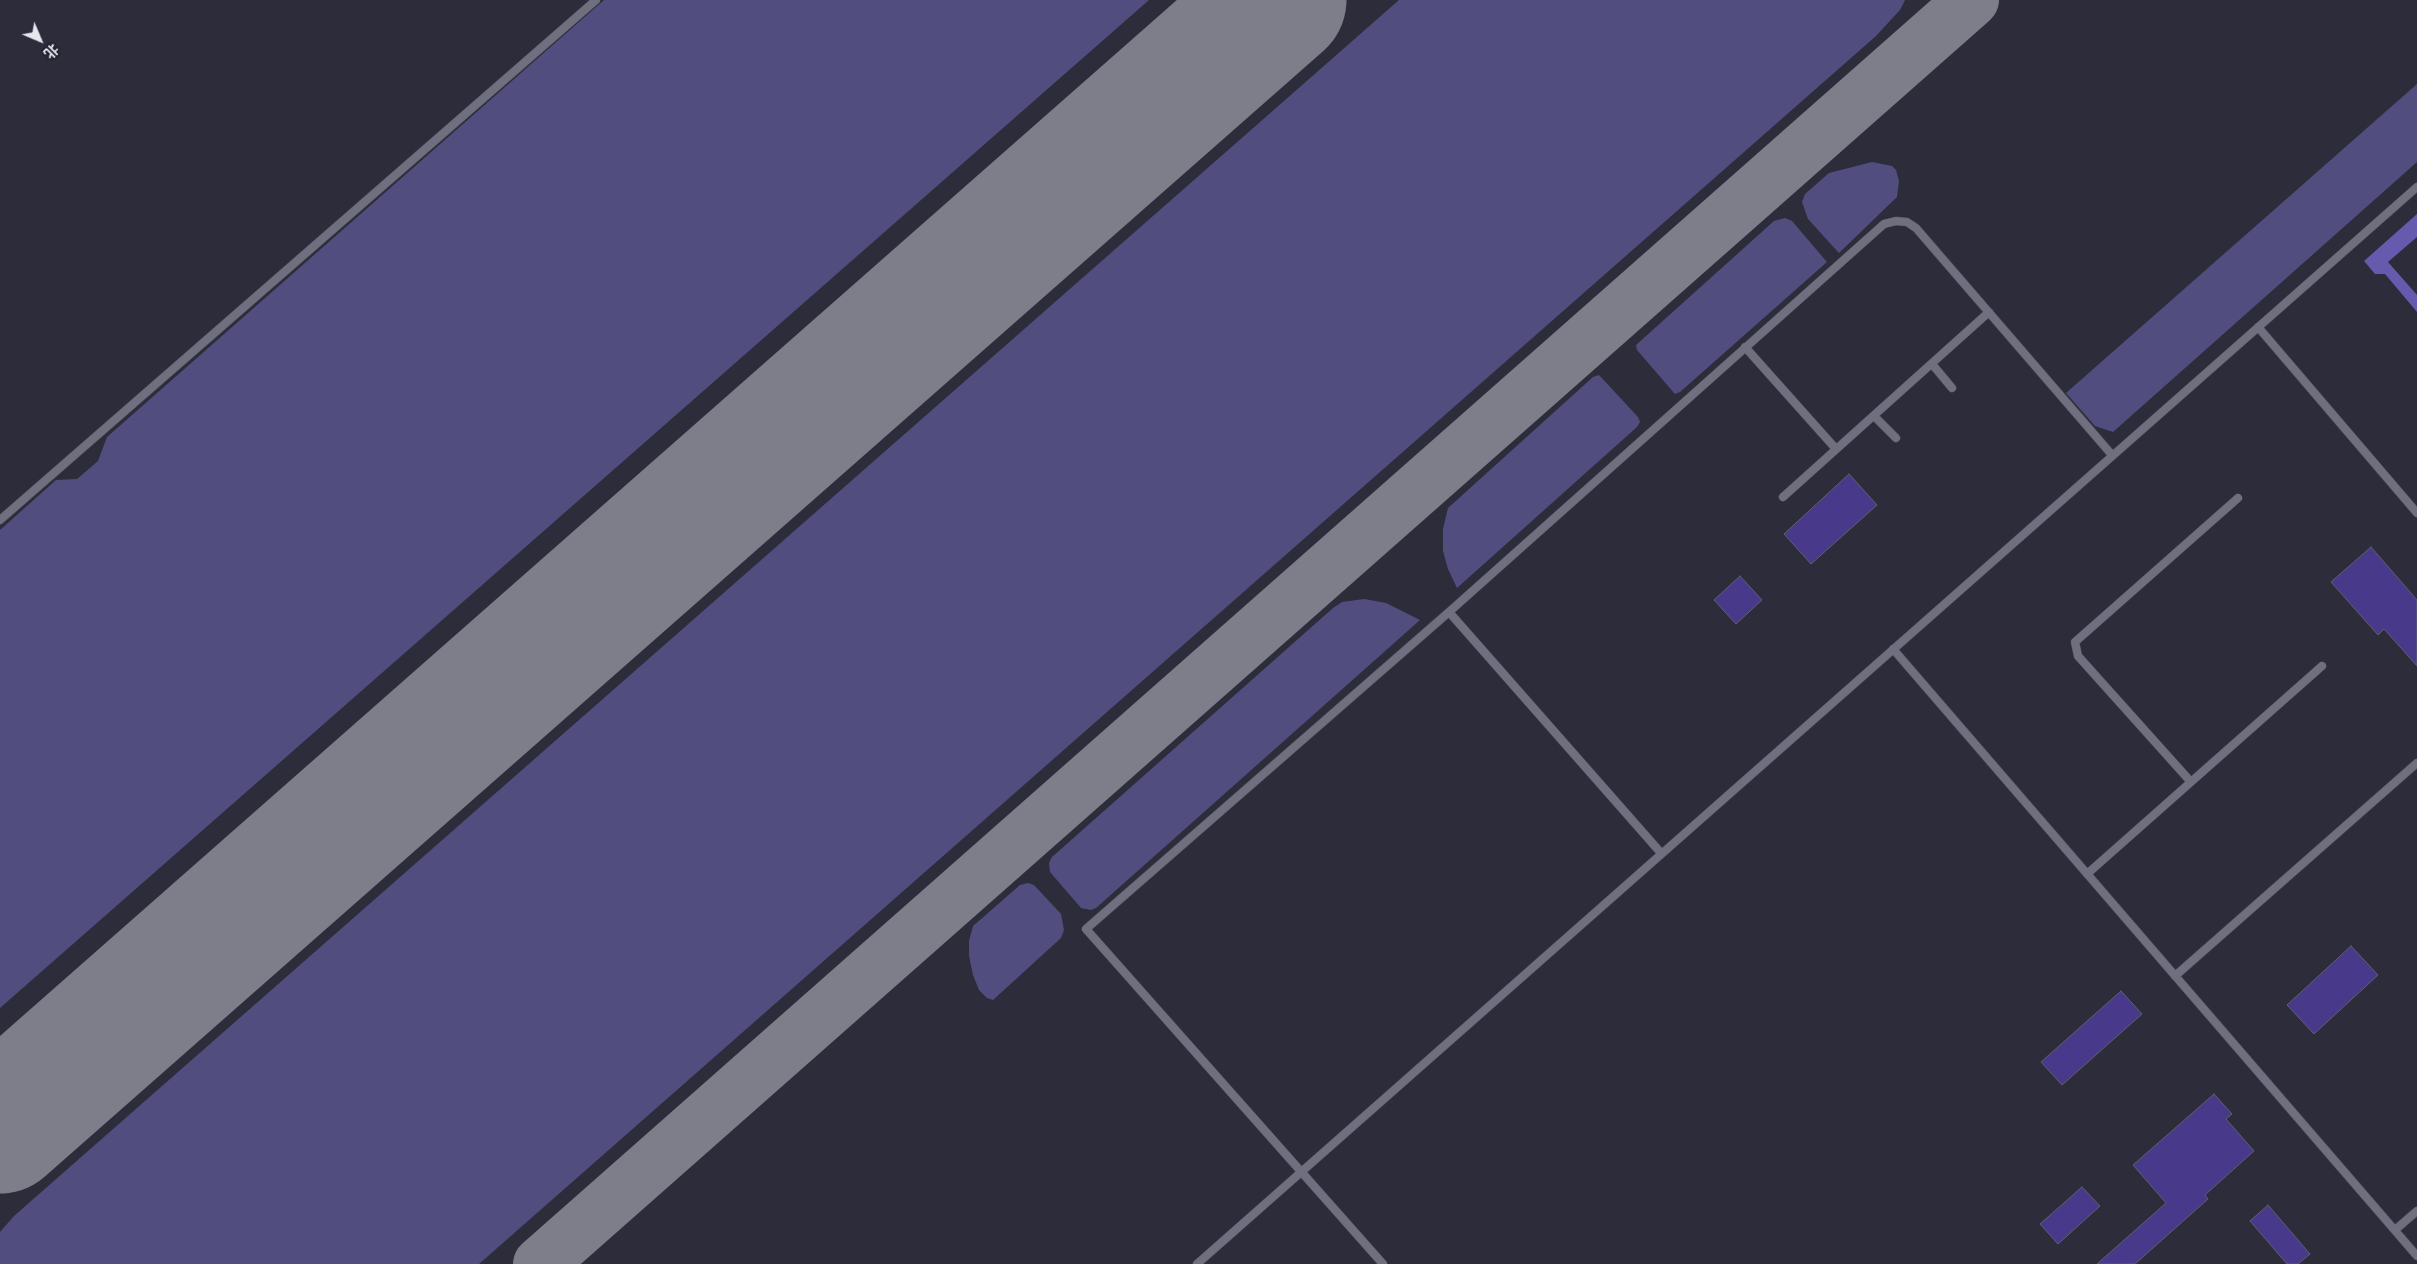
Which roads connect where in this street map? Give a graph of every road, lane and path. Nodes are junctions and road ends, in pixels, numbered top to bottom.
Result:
1 (596, 0) edge
2 (2417, 187) edge
3 (1989, 312) junction
4 (2258, 327) junction
5 (1745, 347) junction
6 (1932, 364) junction
7 (1952, 388) dead end
8 (1874, 416) junction
9 (1896, 438) dead end
10 (1836, 449) junction
11 (2112, 455) junction
12 (1783, 497) dead end
13 (2238, 498) dead end
14 (2417, 513) edge
15 (0, 520) edge
16 (1449, 612) junction
17 (1893, 649) junction
18 (2322, 666) dead end
19 (2417, 763) edge
20 (2191, 782) junction
21 (1661, 853) junction
22 (2087, 874) junction
23 (2175, 976) junction
24 (1302, 1172) junction
25 (2417, 1211) edge
26 (2395, 1230) junction
27 (2417, 1256) edge
28 (1197, 1264) edge
29 (1384, 1264) edge

1 - 15 lane
2 - 4 lane
3 - 5 lane
3 - 6 lane
3 - 11 lane
4 - 11 lane
4 - 14 lane
5 - 10 lane
5 - 16 lane
6 - 7 lane
6 - 8 lane
8 - 9 lane
8 - 10 lane
10 - 12 lane
11 - 17 lane
13 - 20 lane
16 - 21 lane
16 - 24 lane
17 - 21 lane
17 - 22 lane
18 - 20 lane
19 - 23 lane
20 - 22 lane
21 - 24 lane
22 - 23 lane
23 - 26 lane
24 - 28 lane
24 - 29 lane
25 - 26 lane
26 - 27 lane

